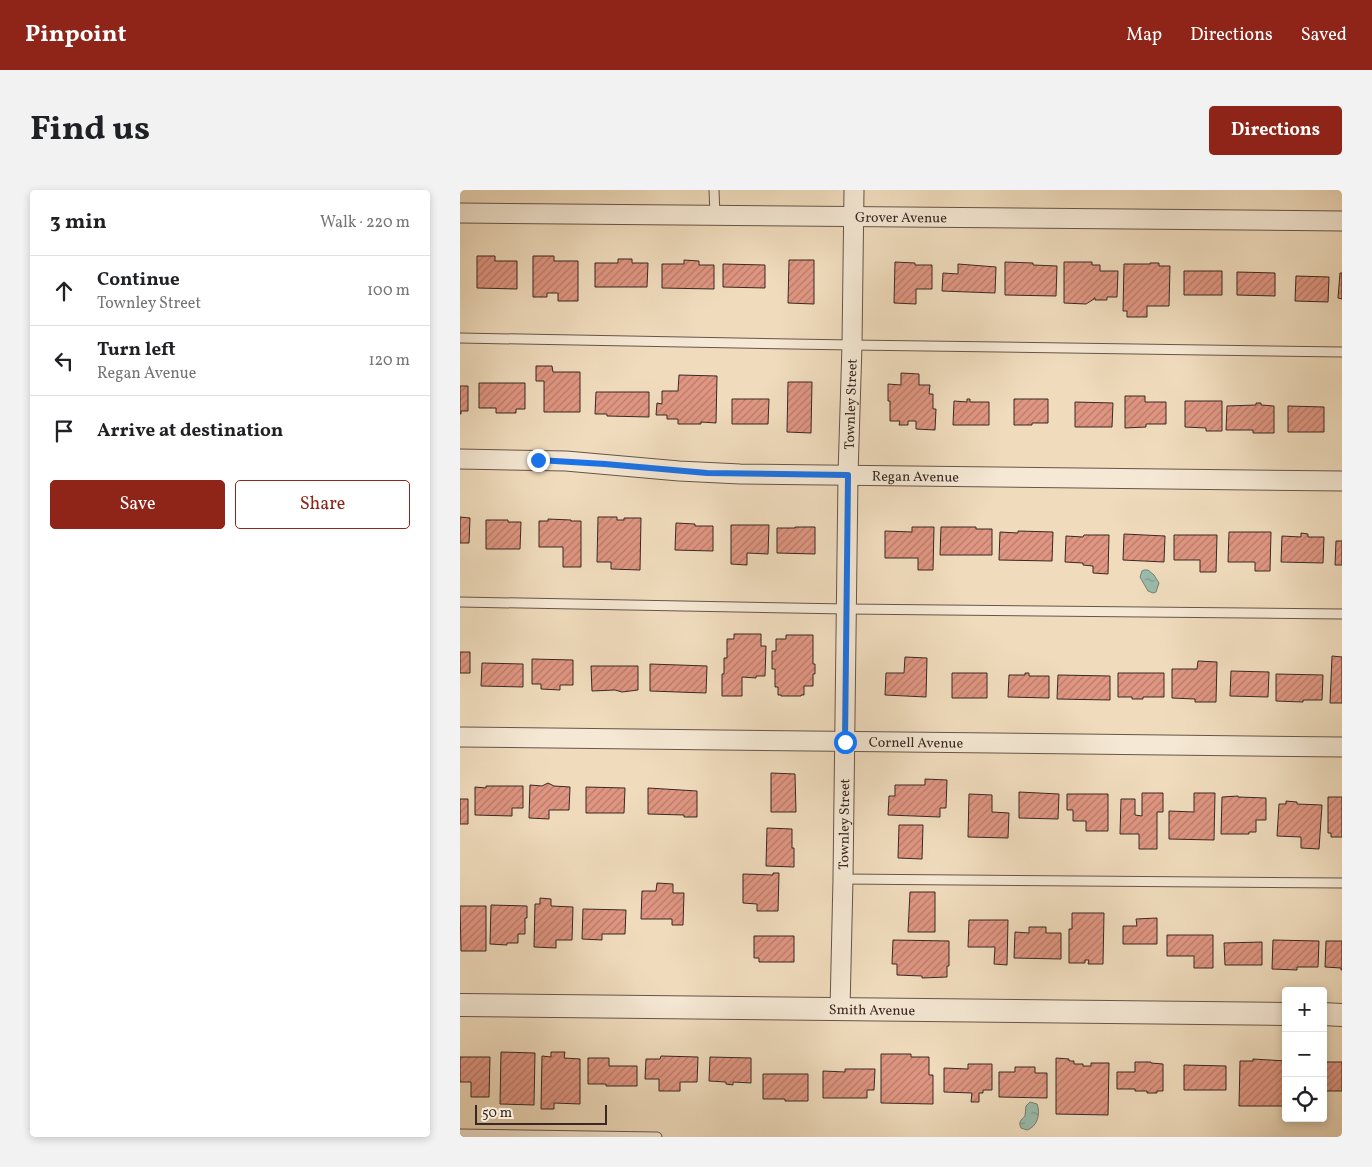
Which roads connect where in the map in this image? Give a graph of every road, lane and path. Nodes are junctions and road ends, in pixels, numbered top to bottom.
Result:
1 (714, 190) edge
2 (854, 190) edge
3 (460, 213) edge
4 (715, 215) junction
5 (854, 216) junction
6 (1342, 221) edge
7 (460, 338) edge
8 (852, 345) junction
9 (1342, 352) edge
10 (460, 459) edge
11 (848, 475) junction
12 (1342, 481) edge
13 (460, 602) edge
14 (847, 609) junction
15 (1342, 614) edge
16 (460, 737) edge
17 (845, 742) junction
18 (1342, 748) edge
19 (843, 879) junction
20 (1342, 883) edge
21 (460, 1005) edge
22 (840, 1009) junction
23 (1282, 1014) edge
24 (1327, 1014) edge
25 (1342, 1015) edge
26 (460, 1134) edge
27 (657, 1137) edge

1 - 4 lane
2 - 5 street, Townley Street
3 - 4 street, Grover Avenue
4 - 5 street, Grover Avenue
5 - 6 street, Grover Avenue
5 - 8 street, Townley Street
7 - 8 lane
8 - 9 lane
8 - 11 street, Townley Street
10 - 11 street, Regan Avenue
11 - 12 street, Regan Avenue
11 - 14 street, Townley Street
13 - 14 lane
14 - 15 lane
14 - 17 street, Townley Street
16 - 17 street, Cornell Avenue
17 - 18 street, Cornell Avenue
17 - 19 street, Townley Street
19 - 20 lane
19 - 22 street, Townley Street
21 - 22 street, Smith Avenue
22 - 23 street, Smith Avenue
24 - 25 street
26 - 27 lane

